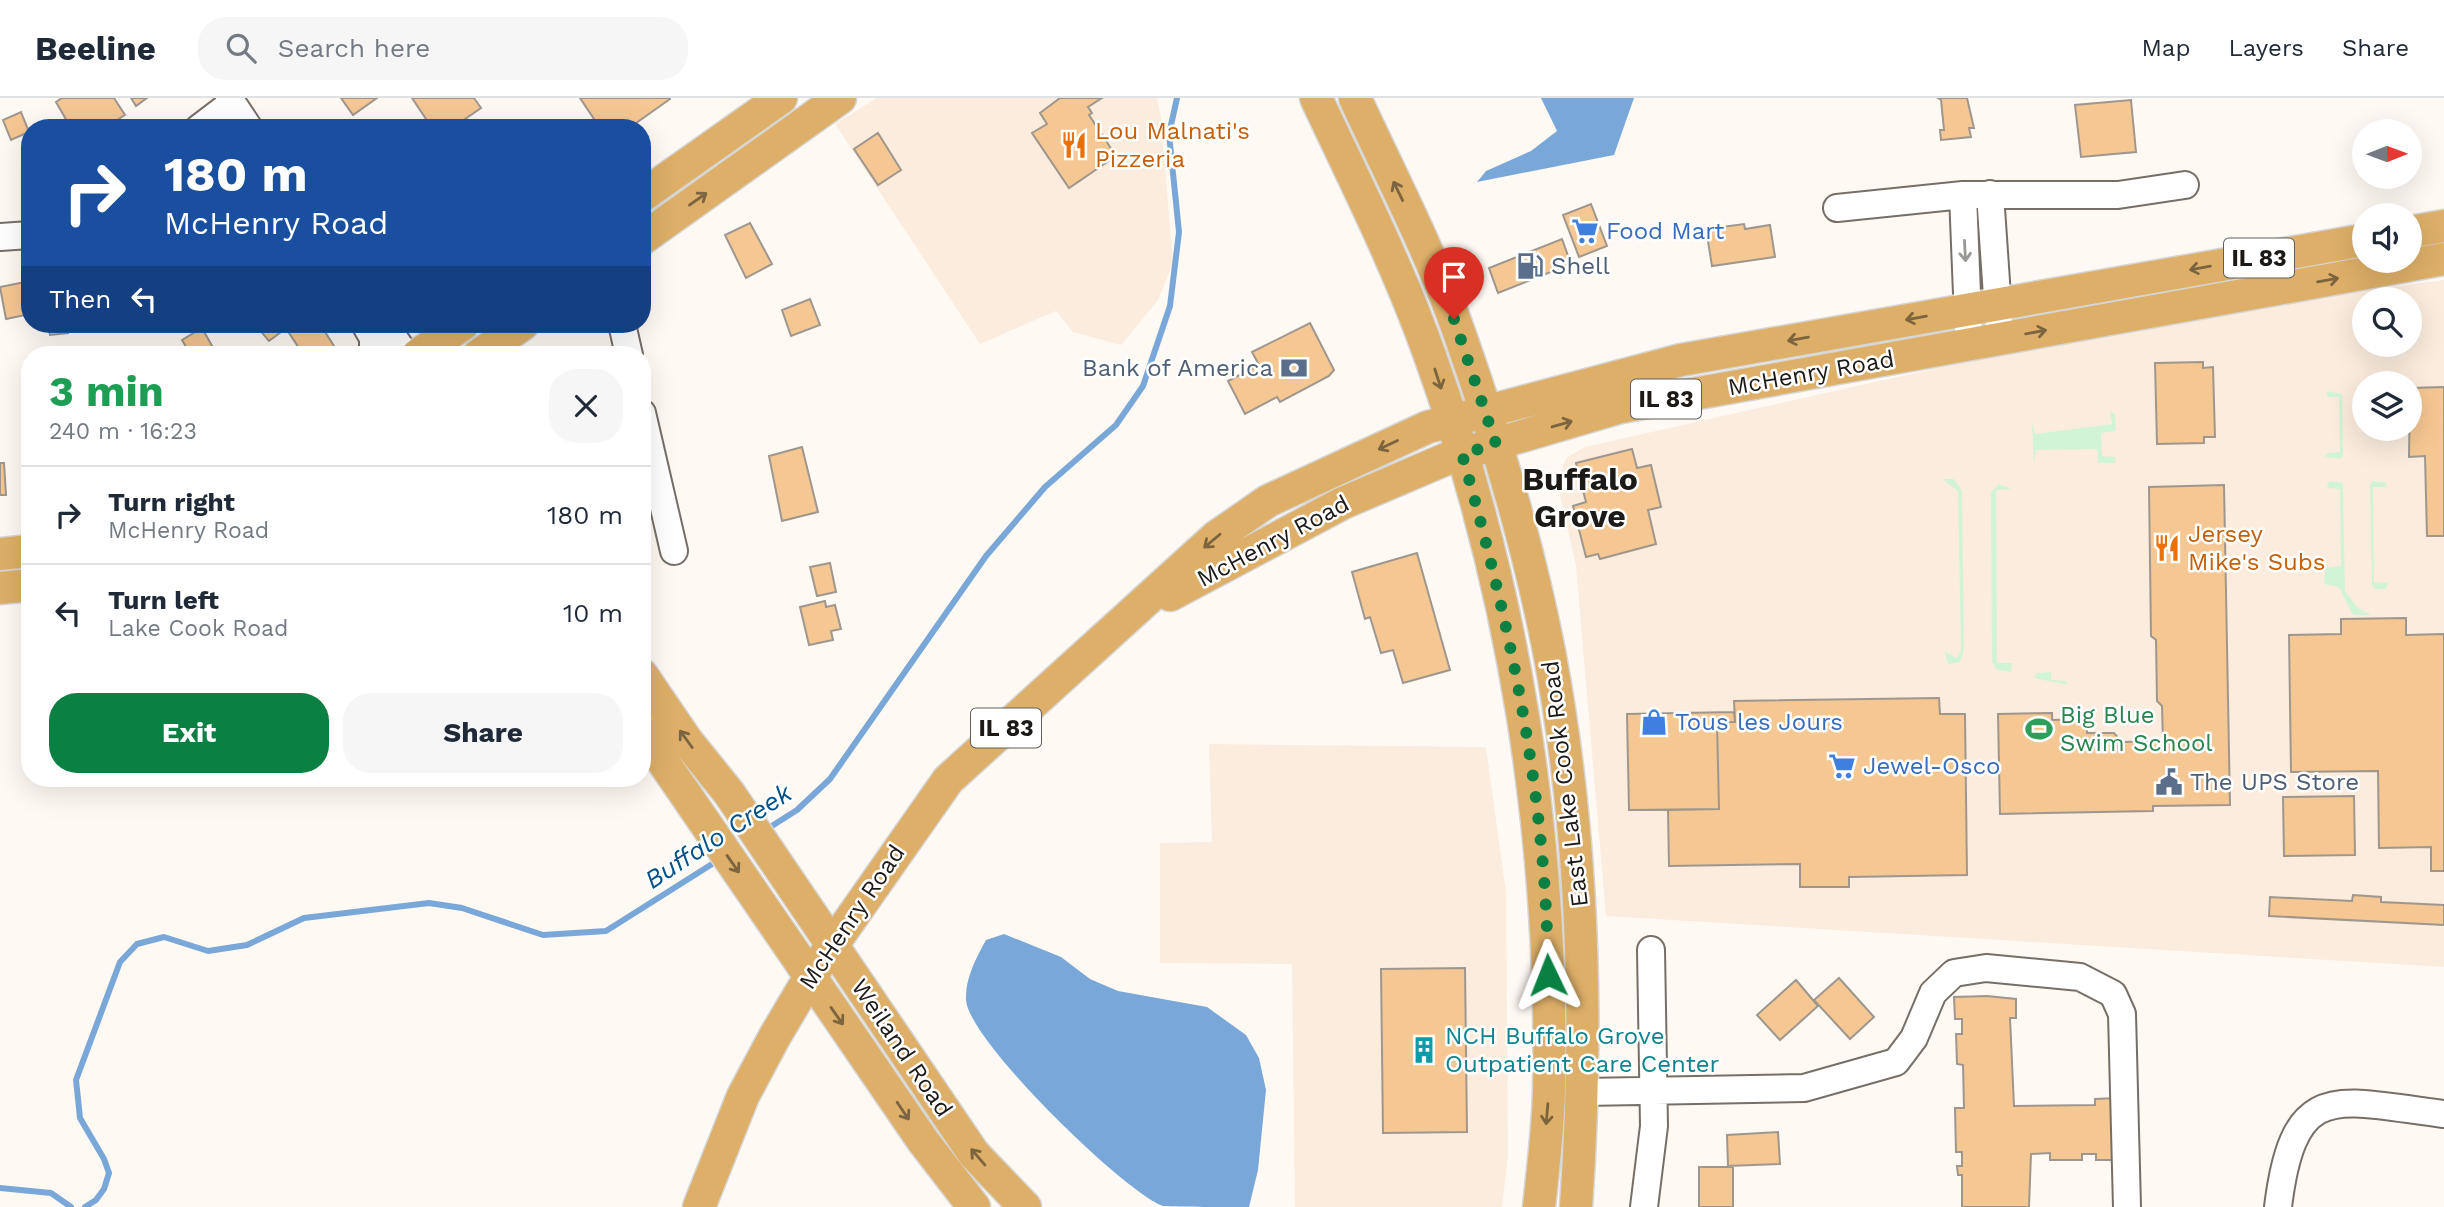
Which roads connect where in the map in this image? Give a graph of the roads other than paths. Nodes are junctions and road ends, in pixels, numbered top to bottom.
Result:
1 (781, 98) edge
2 (840, 98) edge
3 (1316, 98) edge
4 (1355, 98) edge
5 (230, 100) edge
6 (209, 119) edge
7 (243, 119) edge
8 (2185, 185) dead end
9 (651, 190) edge
10 (1990, 194) junction
11 (1963, 195) junction
12 (1837, 208) dead end
13 (2444, 226) edge
14 (2422, 230) edge
15 (651, 233) edge
16 (21, 235) edge
17 (0, 237) edge
18 (2352, 242) edge
19 (2444, 259) edge
20 (1999, 303) junction
21 (1966, 307) junction
22 (450, 333) edge
23 (511, 333) edge
24 (1999, 338) junction
25 (1969, 343) junction
26 (431, 346) edge
27 (495, 346) edge
28 (1487, 411) junction
29 (1451, 420) junction
30 (1496, 444) junction
31 (651, 452) edge
32 (1462, 454) junction
33 (674, 551) dead end
34 (21, 552) edge
35 (0, 554) edge
36 (21, 586) edge
37 (0, 588) edge
38 (1131, 615) junction
39 (651, 688) edge
40 (651, 744) edge
41 (833, 943) junction
42 (1651, 950) dead end
43 (810, 977) junction
44 (1584, 1092) junction
45 (1652, 1093) junction
46 (2444, 1114) edge
47 (699, 1207) edge
48 (974, 1207) edge
49 (1025, 1207) edge
50 (1539, 1207) edge
51 (1576, 1207) edge
52 (1644, 1207) edge
53 (2127, 1207) edge
54 (2278, 1207) edge

1 - 9 main road
15 -> 2 main road
3 -> 29 main road, East Lake Cook Road
28 -> 4 main road, East Lake Cook Road
5 - 6 street
5 - 7 street
8 - 10 street
10 - 11 street
10 - 20 street
11 - 12 street
11 -> 21 street
13 - 14 main road
16 - 17 street
18 -> 20 main road, McHenry Road / IL 83
24 -> 19 main road, McHenry Road / IL 83
20 - 21 main road, McHenry Road / IL 83
20 - 24 street
21 - 25 street
21 -> 28 main road, McHenry Road / IL 83
22 - 26 main road
23 - 27 main road
24 - 25 main road, McHenry Road / IL 83
30 -> 25 main road, McHenry Road / IL 83
28 - 29 main road, McHenry Road / IL 83
28 - 30 main road, East Lake Cook Road
29 - 32 main road, East Lake Cook Road
29 -> 38 main road, McHenry Road / IL 83
30 - 32 main road, McHenry Road / IL 83
30 - 44 main road, East Lake Cook Road
31 - 33 street
32 - 38 main road, McHenry Road / IL 83
32 -> 50 main road, East Lake Cook Road
34 - 35 main road
36 - 37 main road
38 - 41 main road, McHenry Road / IL 83
41 -> 39 main road, Weiland Road
40 -> 43 main road, Weiland Road
41 - 43 main road, McHenry Road / IL 83
49 -> 41 main road, Weiland Road
42 - 45 street
43 - 47 main road, McHenry Road / IL 83
43 -> 48 main road, Weiland Road
44 - 45 street
44 - 51 main road, East Lake Cook Road
45 - 52 street
45 - 53 street
46 - 54 street

